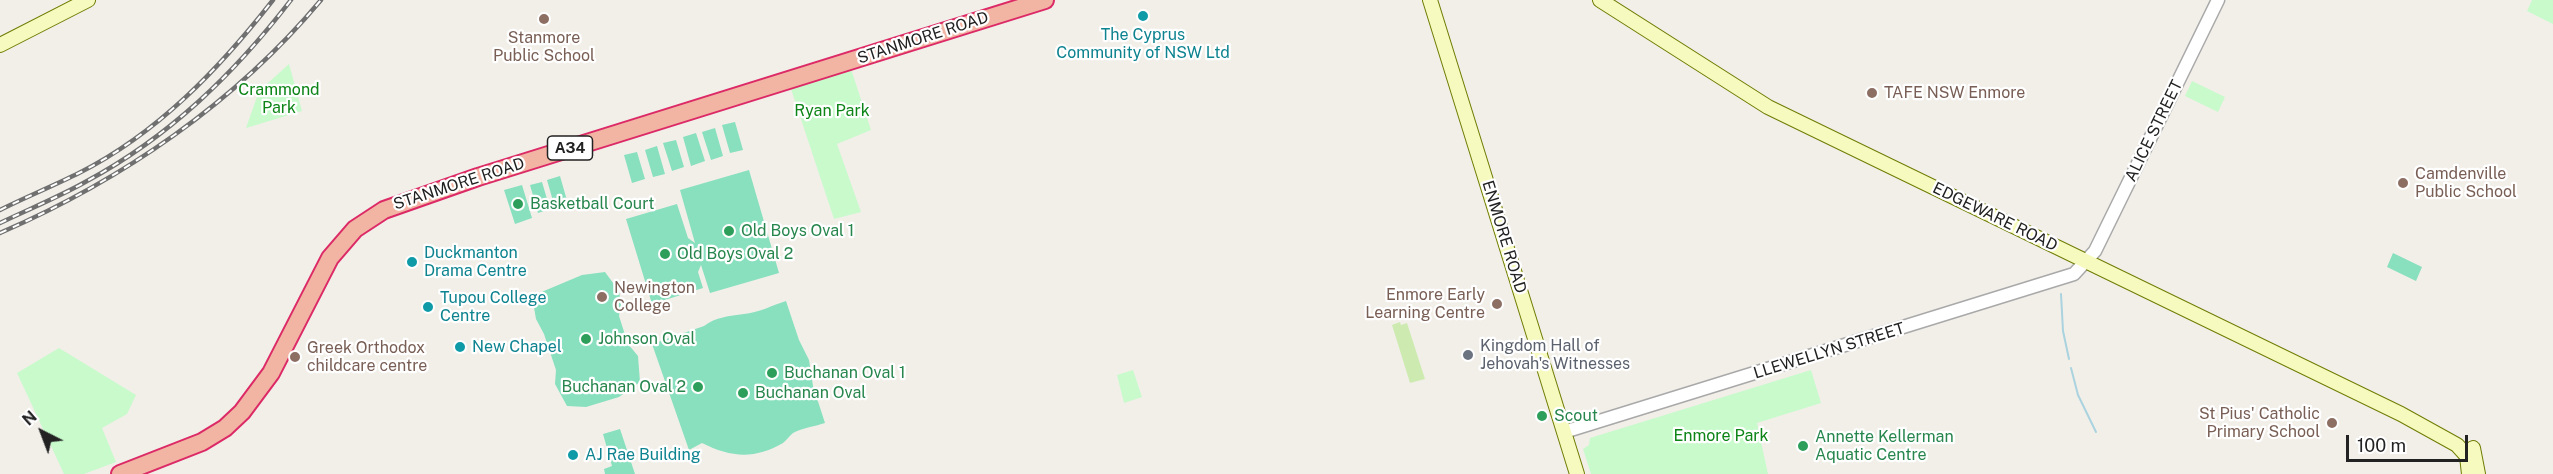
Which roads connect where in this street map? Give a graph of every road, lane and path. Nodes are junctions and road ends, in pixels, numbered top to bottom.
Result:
1 (88, 0) edge
2 (1044, 0) edge
3 (1430, 0) edge
4 (1600, 0) edge
5 (2218, 0) edge
6 (0, 45) edge
7 (2088, 261) junction
8 (1564, 432) junction
9 (2470, 472) edge
10 (120, 474) edge
11 (1577, 474) edge

1 - 6 main road
2 - 10 highway, STANMORE ROAD / A34
3 - 8 main road, ENMORE ROAD
4 - 7 main road, EDGEWARE ROAD
5 - 7 street, ALICE STREET
7 - 8 street, LLEWELLYN STREET
7 - 9 main road, EDGEWARE ROAD
8 - 11 main road, ENMORE ROAD

